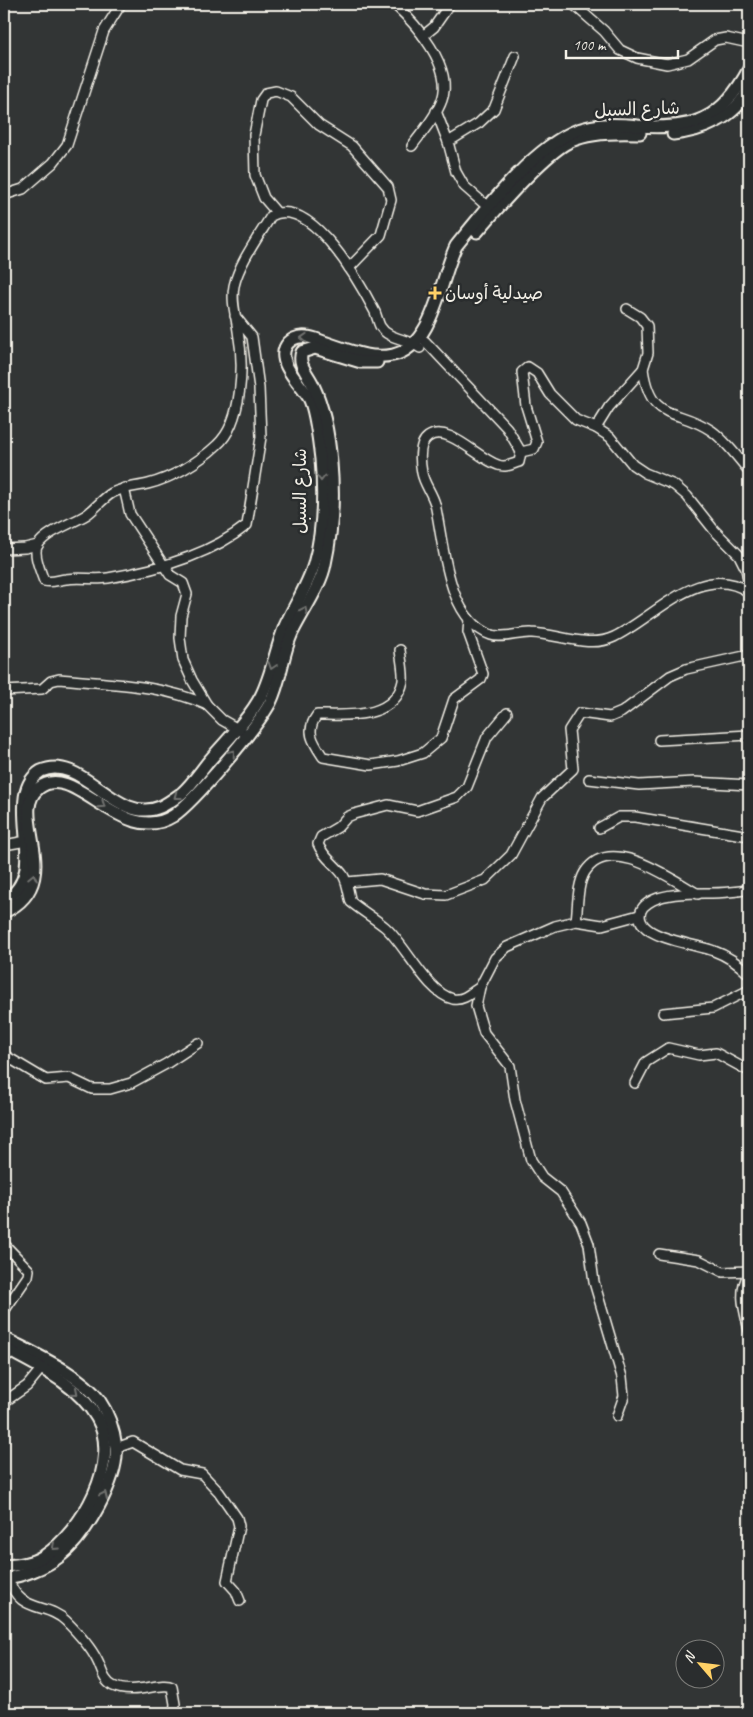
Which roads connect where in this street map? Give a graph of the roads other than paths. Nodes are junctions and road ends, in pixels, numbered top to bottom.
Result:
1 (121, 4) edge
2 (394, 4) edge
3 (450, 4) edge
4 (573, 4) edge
5 (423, 36) junction
6 (749, 43) edge
7 (515, 56) dead end
8 (749, 69) edge
9 (749, 89) edge
10 (436, 111) junction
11 (448, 142) junction
12 (412, 146) dead end
13 (4, 195) edge
14 (488, 208) junction
15 (277, 213) junction
16 (349, 268) junction
17 (627, 309) dead end
18 (235, 316) junction
19 (420, 344) junction
20 (643, 369) junction
21 (596, 428) junction
22 (521, 452) junction
23 (749, 471) edge
24 (124, 488) junction
25 (38, 545) junction
26 (4, 549) edge
27 (162, 565) junction
28 (747, 567) edge
29 (749, 584) edge
30 (749, 592) edge
31 (469, 619) junction
32 (400, 650) dead end
33 (749, 655) edge
34 (4, 690) edge
35 (207, 705) junction
36 (507, 713) dead end
37 (237, 728) junction
38 (247, 734) junction
39 (749, 735) edge
40 (659, 740) dead end
41 (589, 779) dead end
42 (749, 785) edge
43 (599, 828) dead end
44 (749, 836) edge
45 (21, 842) junction
46 (4, 845) edge
47 (347, 882) junction
48 (749, 889) edge
49 (699, 894) junction
50 (4, 900) edge
51 (4, 912) edge
52 (639, 915) junction
53 (576, 921) junction
54 (749, 974) edge
55 (480, 986) junction
56 (749, 990) edge
57 (663, 1013) dead end
58 (198, 1043) dead end
59 (4, 1055) edge
60 (749, 1071) edge
61 (635, 1083) dead end
62 (4, 1244) edge
63 (659, 1254) dead end
64 (749, 1272) edge
65 (4, 1311) edge
66 (749, 1330) edge
67 (4, 1338) edge
68 (4, 1348) edge
69 (41, 1369) junction
70 (4, 1402) edge
71 (616, 1416) dead end
72 (116, 1448) junction
73 (4, 1566) edge
74 (6, 1577) edge
75 (240, 1601) dead end
76 (174, 1713) edge

1 - 13 street
2 - 5 street
3 - 5 street
4 - 6 street
5 - 10 street
7 - 11 street
8 - 14 main road, شارع السبل
9 - 19 main road, شارع السبل
10 - 11 street
10 - 12 street
11 - 14 street
14 - 19 main road, شارع السبل
15 - 16 street
15 - 16 street
15 - 18 street
16 - 19 street
17 - 20 street
18 - 24 street
18 - 27 street
19 - 22 street
19 -> 37 main road, شارع السبل
38 -> 19 main road, شارع السبل
20 - 21 street
20 - 23 street
21 - 22 street
21 - 28 street
22 - 31 street
24 - 25 street
24 - 27 street
25 - 26 street
25 - 27 street
27 - 35 street
28 - 29 street
30 - 31 street
31 - 32 street
33 - 47 street
34 - 35 street
35 - 37 street
36 - 47 street
37 - 38 street
37 -> 45 main road, شارع السبل
51 -> 38 main road, شارع السبل
39 - 40 street
41 - 42 street
43 - 44 street
45 - 46 street
45 - 50 main road, شارع السبل
47 - 55 street
48 - 49 street
49 - 52 street
49 - 53 street
52 - 53 street
52 - 54 street
53 - 55 street
55 - 71 street
56 - 57 street
58 - 59 street
60 - 61 street
62 - 65 street
63 - 64 street
64 - 66 street
67 - 72 main road
68 - 69 main road
69 - 70 street
69 -> 73 main road
74 -> 72 main road
72 - 75 street
74 - 76 street

